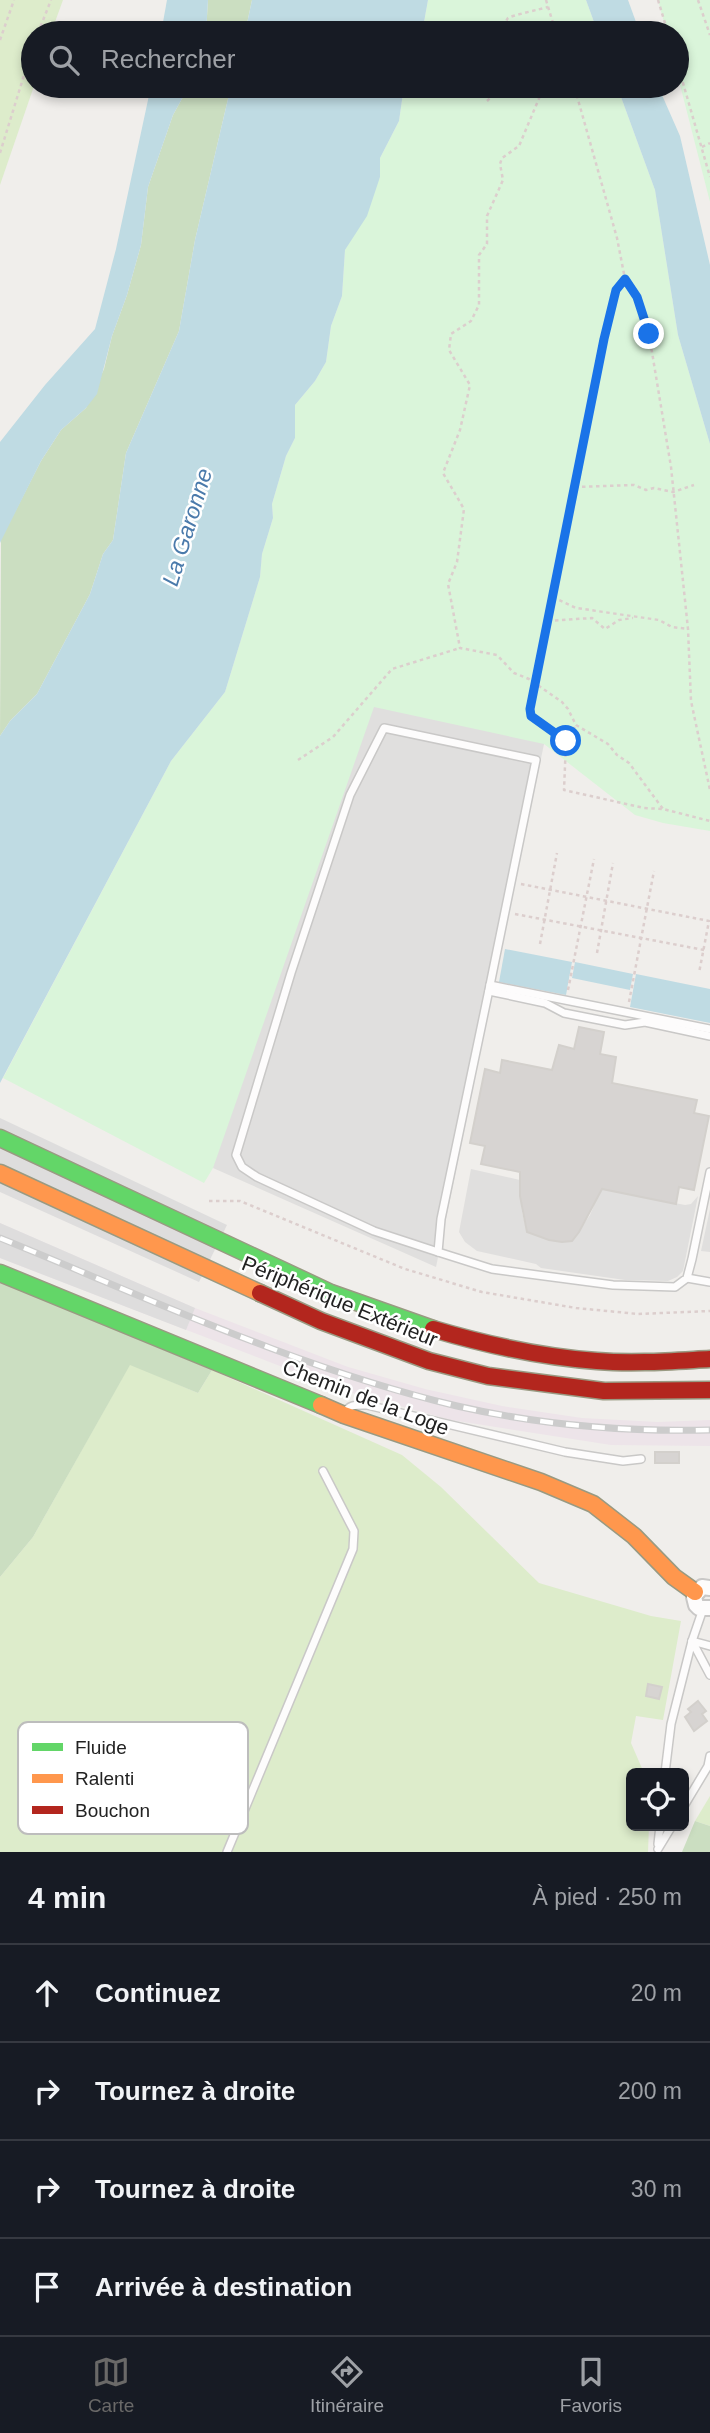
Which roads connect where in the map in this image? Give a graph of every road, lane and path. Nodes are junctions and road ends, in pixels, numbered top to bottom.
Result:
1 (13, 0) edge
2 (51, 0) edge
3 (545, 0) edge
4 (658, 0) edge
5 (698, 0) edge
6 (548, 7) junction
7 (43, 21) edge
8 (506, 21) edge
9 (552, 21) edge
10 (664, 21) edge
11 (710, 35) edge
12 (0, 40) edge
13 (21, 85) edge
14 (490, 98) edge
15 (539, 98) edge
16 (578, 98) edge
17 (688, 98) edge
18 (486, 101) dead end
19 (710, 143) edge
20 (702, 147) junction
21 (0, 153) edge
22 (710, 177) edge
23 (625, 279) junction
24 (694, 485) dead end
25 (575, 487) junction
26 (673, 492) junction
27 (553, 597) junction
28 (637, 617) junction
29 (548, 621) junction
30 (688, 629) junction
31 (460, 648) junction
32 (536, 683) junction
33 (576, 725) junction
34 (566, 741) junction
35 (298, 760) dead end
36 (710, 790) edge
37 (663, 809) junction
38 (710, 821) edge
39 (557, 853) dead end
40 (594, 859) dead end
41 (613, 863) dead end
42 (654, 872) dead end
43 (511, 882) junction
44 (550, 890) junction
45 (586, 897) junction
46 (606, 901) junction
47 (506, 908) junction
48 (647, 909) junction
49 (545, 920) junction
50 (580, 927) junction
51 (601, 931) junction
52 (641, 939) junction
53 (540, 944) dead end
54 (704, 950) junction
55 (597, 953) dead end
56 (699, 973) dead end
57 (490, 988) junction
58 (566, 1000) junction
59 (628, 1012) junction
60 (710, 1029) edge
61 (710, 1036) edge
62 (0, 1138) edge
63 (710, 1172) edge
64 (0, 1173) edge
65 (209, 1201) dead end
66 (438, 1252) junction
67 (0, 1273) edge
68 (687, 1278) junction
69 (710, 1282) edge
70 (710, 1311) edge
71 (710, 1359) edge
72 (710, 1390) edge
73 (344, 1415) junction
74 (641, 1459) dead end
75 (323, 1471) dead end
76 (703, 1590) edge
77 (706, 1608) edge
78 (692, 1641) junction
79 (710, 1646) edge
80 (710, 1675) edge
81 (710, 1756) edge
82 (666, 1768) edge
83 (689, 1798) edge
84 (248, 1802) edge
85 (659, 1831) edge
86 (668, 1831) edge
87 (234, 1834) edge
88 (657, 1850) edge
89 (227, 1852) edge

1 - 12 path
2 - 7 path
3 - 6 path
4 - 10 path
5 - 11 path
6 - 8 path
6 - 9 path
13 - 21 path
14 - 18 path
15 - 31 path
16 - 23 path
17 - 20 path
19 - 20 path
20 - 22 path
23 - 25 path
23 - 26 path
24 - 26 path
25 - 26 path
25 - 27 path
26 - 30 path
27 - 28 path
27 - 29 path
28 - 29 path
28 - 30 path
29 - 32 path
30 - 36 path
31 - 32 path
31 - 35 path
32 - 33 path
32 - 34 path
33 - 34 path
33 - 37 path
34 - 37 path
37 - 38 path
39 - 44 path
40 - 45 path
41 - 46 path
42 - 48 path
43 - 44 path
43 - 47 lane
43 - 66 lane
44 - 45 path
44 - 49 path
45 - 46 path
45 - 50 path
46 - 48 path
46 - 51 path
47 - 49 path
47 - 57 lane
48 - 52 path
48 - 54 path
49 - 50 path
49 - 53 path
50 - 51 path
50 - 58 path
51 - 52 path
51 - 55 path
52 - 54 path
52 - 59 path
54 - 56 path
57 - 58 lane
57 - 61 lane
57 - 66 lane
58 - 59 lane
59 - 60 lane
62 - 71 main road
63 - 68 lane
64 - 72 main road, Périphérique Extérieur
65 - 70 path
66 - 68 lane
67 - 73 main road, Chemin de la Loge
68 - 69 lane
73 - 74 lane
73 - 76 main road, Chemin de la Loge
75 - 84 lane
76 - 77 street, Chemin de la Loge
77 - 78 lane
78 - 79 lane
78 - 80 lane
78 - 82 lane
81 - 83 lane
85 - 88 lane
86 - 88 lane
87 - 89 lane

